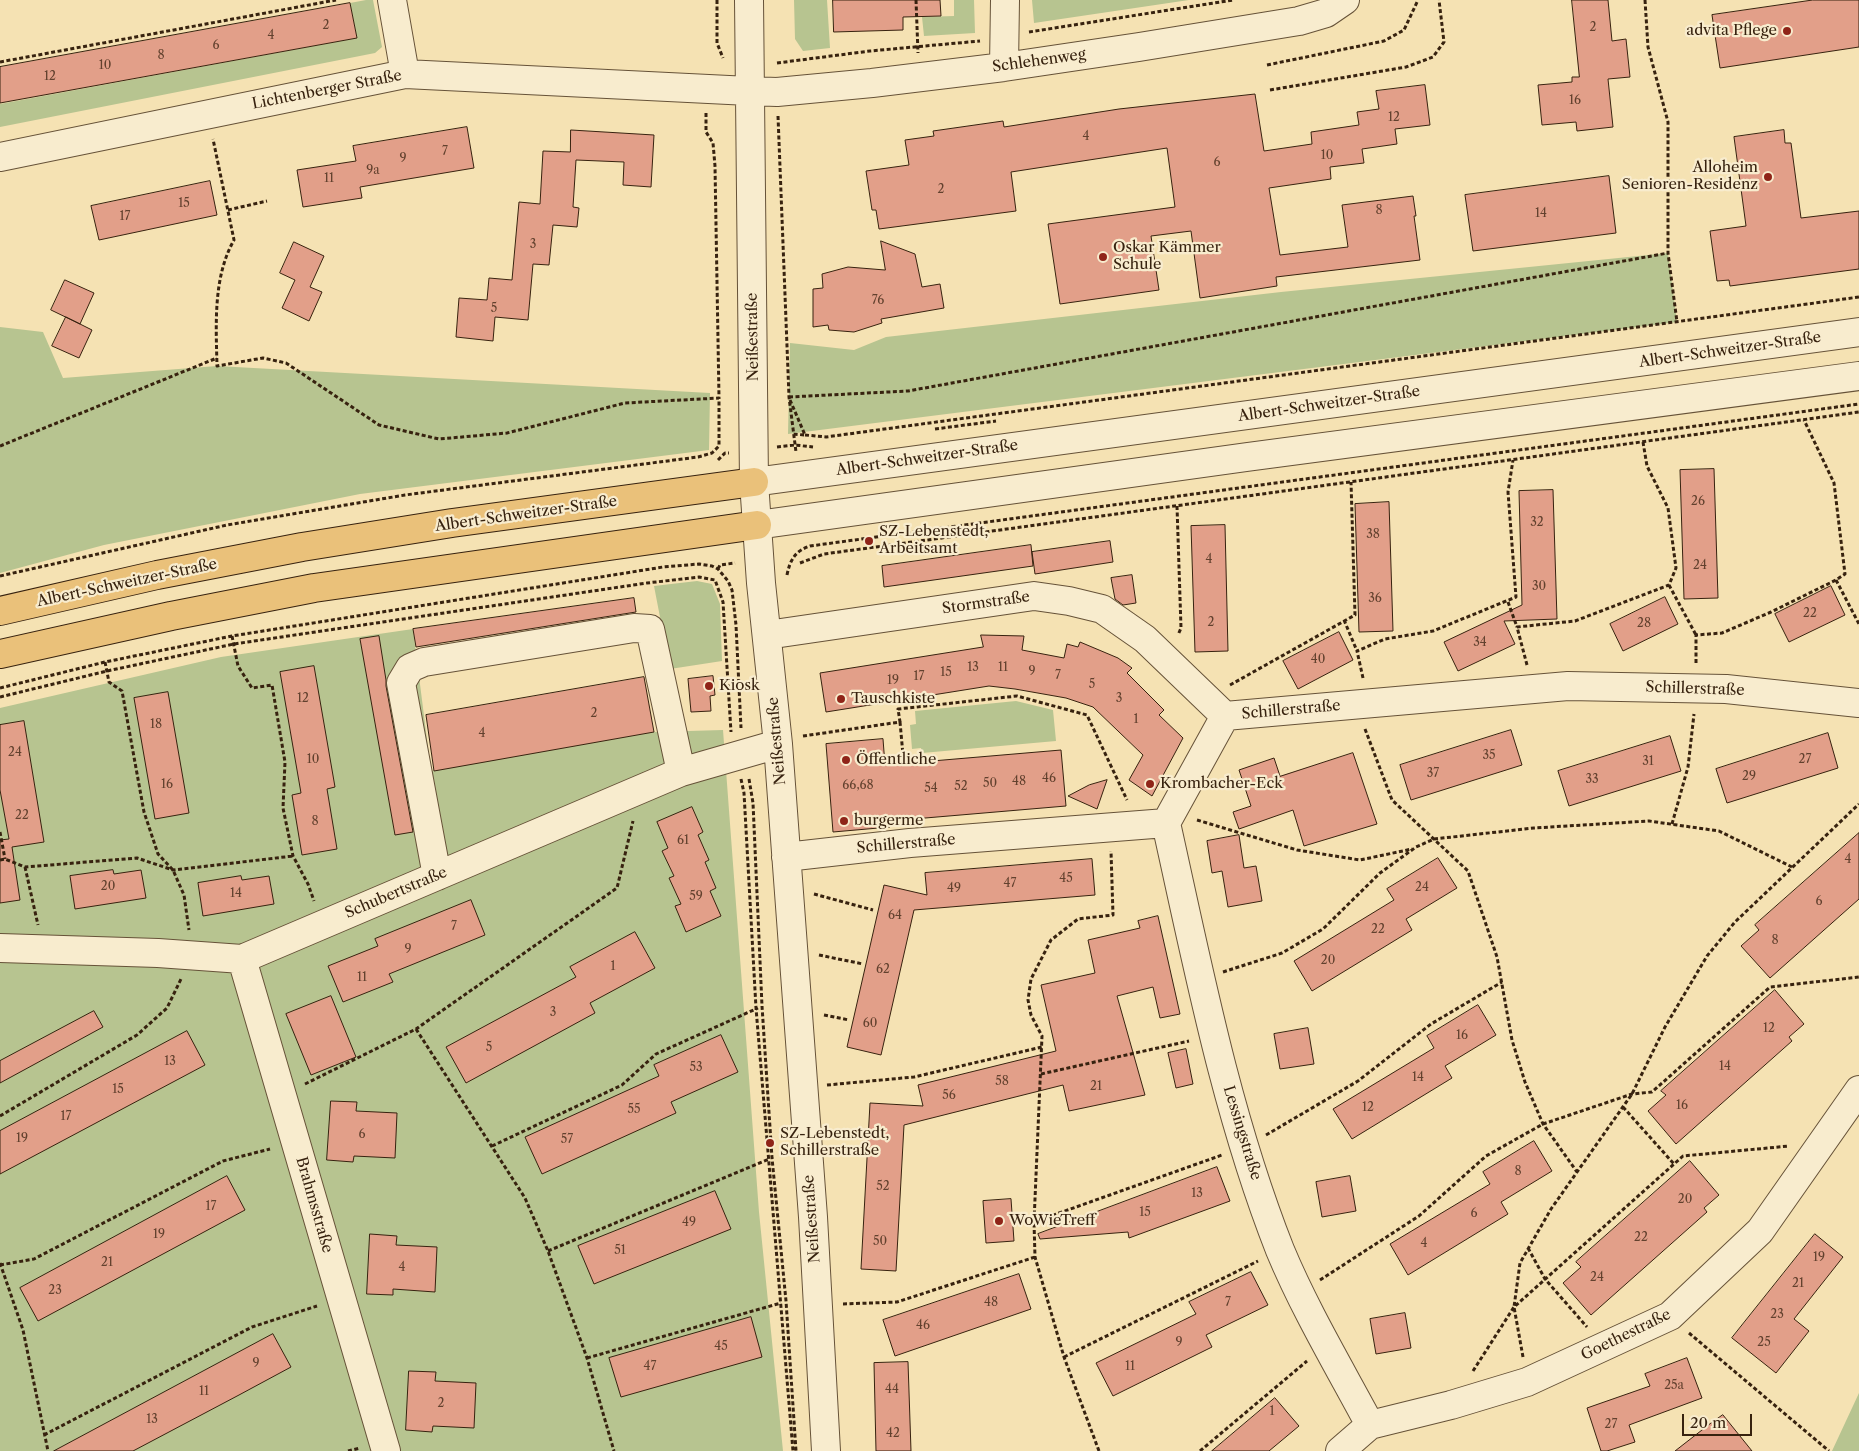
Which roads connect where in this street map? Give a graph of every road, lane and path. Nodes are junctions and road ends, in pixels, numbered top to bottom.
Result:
1 (336, 0) edge
2 (392, 0) edge
3 (717, 0) edge
4 (749, 0) edge
5 (916, 0) edge
6 (1005, 0) edge
7 (1233, 0) edge
8 (1418, 0) edge
9 (1438, 0) edge
10 (1645, 0) edge
11 (317, 2) edge
12 (1335, 6) edge
13 (1027, 24) dead end
14 (984, 41) dead end
15 (717, 43) dead end
16 (917, 47) junction
17 (777, 54) dead end
18 (0, 62) edge
19 (777, 63) junction
20 (1267, 65) dead end
21 (1004, 67) junction
22 (405, 74) junction
23 (919, 76) junction
24 (707, 89) junction
25 (1270, 90) dead end
26 (749, 91) junction
27 (777, 92) junction
28 (208, 114) junction
29 (0, 157) edge
30 (267, 201) dead end
31 (228, 210) junction
32 (1668, 253) junction
33 (1859, 297) edge
34 (1677, 322) junction
35 (1859, 332) edge
36 (217, 358) junction
37 (1859, 376) edge
38 (789, 397) junction
39 (719, 398) junction
40 (1859, 404) edge
41 (1859, 412) edge
42 (1804, 420) junction
43 (805, 435) junction
44 (1643, 442) junction
45 (0, 446) edge
46 (1513, 460) junction
47 (754, 482) junction
48 (1351, 482) junction
49 (1178, 506) junction
50 (756, 525) junction
51 (800, 562) dead end
52 (789, 567) dead end
53 (0, 576) edge
54 (1836, 580) junction
55 (1669, 585) junction
56 (1508, 601) junction
57 (0, 610) edge
58 (1344, 620) junction
59 (1859, 624) edge
60 (1517, 627) junction
61 (767, 635) junction
62 (1696, 635) junction
63 (232, 636) junction
64 (1357, 651) junction
65 (0, 654) edge
66 (1164, 656) junction
67 (104, 662) junction
68 (0, 688) edge
69 (1697, 688) junction
70 (1534, 690) junction
71 (1859, 703) edge
72 (1363, 704) junction
73 (1216, 707) junction
74 (900, 722) junction
75 (789, 740) junction
76 (739, 754) junction
77 (903, 755) dead end
78 (680, 772) junction
79 (1859, 804) edge
80 (1169, 818) junction
81 (632, 823) dead end
82 (1672, 824) junction
83 (1139, 826) junction
84 (1110, 828) junction
85 (0, 832) edge
86 (1434, 839) junction
87 (1416, 847) junction
88 (293, 856) junction
89 (786, 856) junction
90 (5, 859) junction
91 (0, 860) edge
92 (25, 867) junction
93 (1792, 867) junction
94 (173, 870) junction
95 (437, 876) junction
96 (811, 893) dead end
97 (873, 910) dead end
98 (323, 924) junction
99 (0, 948) edge
100 (44, 950) junction
101 (816, 954) dead end
102 (192, 956) junction
103 (242, 959) junction
104 (863, 964) dead end
105 (1859, 977) edge
106 (1201, 979) junction
107 (1502, 982) junction
108 (762, 1006) junction
109 (756, 1008) junction
110 (821, 1014) dead end
111 (849, 1020) dead end
112 (416, 1028) junction
113 (1213, 1036) junction
114 (1042, 1048) junction
115 (1041, 1074) junction
116 (827, 1085) dead end
117 (1859, 1090) edge
118 (1632, 1094) junction
119 (282, 1095) junction
120 (1623, 1107) junction
121 (0, 1116) edge
122 (1543, 1124) junction
123 (295, 1142) junction
124 (1822, 1144) junction
125 (492, 1146) junction
126 (1244, 1147) junction
127 (770, 1158) junction
128 (1674, 1164) junction
129 (1577, 1172) junction
130 (1034, 1222) junction
131 (1528, 1248) junction
132 (1281, 1250) junction
133 (548, 1251) junction
134 (1035, 1257) junction
135 (0, 1265) edge
136 (1545, 1279) junction
137 (1300, 1293) junction
138 (341, 1297) junction
139 (783, 1302) junction
140 (842, 1304) dead end
141 (1514, 1307) junction
142 (1670, 1316) junction
143 (1327, 1344) junction
144 (1604, 1347) junction
145 (1064, 1357) junction
146 (587, 1358) junction
147 (1472, 1372) dead end
148 (1527, 1382) junction
149 (1370, 1424) junction
150 (44, 1435) junction
151 (48, 1451) edge
152 (386, 1451) edge
153 (614, 1451) edge
154 (795, 1451) edge
155 (826, 1451) edge
156 (1099, 1451) edge
157 (1200, 1451) edge
158 (1340, 1451) edge
159 (1829, 1451) edge

1 - 11 path
2 - 22 street
3 - 15 path
4 - 26 street, Neißestraße
5 - 16 path
6 - 21 street
7 - 13 path
8 - 20 path
9 - 25 path
10 - 32 path
11 - 18 path
12 - 21 street, Schlehenweg
14 - 16 path
16 - 19 path
16 - 23 path
17 - 19 path
19 - 27 path
21 - 23 street, Schlehenweg
22 - 24 street, Lichtenberger Straße
22 - 28 street, Lichtenberger Straße
23 - 27 street, Schlehenweg
24 - 26 street, Lichtenberger Straße
24 - 39 path
26 - 27 street, Schlehenweg
26 - 47 street, Neißestraße
27 - 38 path
28 - 29 street, Lichtenberger Straße
28 - 31 path
30 - 31 path
31 - 36 path
32 - 34 path
32 - 38 path
33 - 34 path
34 - 43 path
35 - 47 street, Albert-Schweitzer-Straße
36 - 39 path
36 - 45 path
37 - 50 street
38 - 43 path
38 - 43 path
39 - 53 path
40 - 52 path
41 - 42 path
42 - 44 path
42 - 54 path
44 - 46 path
44 - 55 path
46 - 48 path
46 - 56 path
47 - 50 street, Neißestraße
47 - 57 main road, Albert-Schweitzer-Straße
48 - 49 path
48 - 58 path
49 - 51 path
49 - 66 path
50 - 61 street, Neißestraße
50 - 65 main road
54 - 59 path
54 - 62 path
55 - 60 path
55 - 62 path
56 - 60 path
56 - 64 path
58 - 64 path
58 - 73 path
60 - 70 path
61 - 66 street, Stormstraße
61 - 75 street, Neißestraße
62 - 69 path
63 - 67 path
63 - 76 path
63 - 88 path
64 - 72 path
66 - 73 street, Stormstraße
67 - 68 path
67 - 94 path
69 - 70 street, Schillerstraße
69 - 71 street, Schillerstraße
69 - 82 path
70 - 72 street, Schillerstraße
72 - 73 street, Schillerstraße
72 - 86 path
73 - 80 street, Schillerstraße
74 - 75 path
74 - 77 path
74 - 83 path
75 - 76 street, Schubertstraße
75 - 89 street, Neißestraße
76 - 78 street, Schubertstraße
76 - 108 path
76 - 109 path
78 - 95 street, Schubertstraße
78 - 95 street
79 - 93 path
80 - 83 street, Schillerstraße
80 - 87 path
80 - 106 street, Lessingstraße
81 - 112 path
82 - 86 path
82 - 93 path
83 - 84 street, Schillerstraße
84 - 89 street, Schillerstraße
84 - 114 path
85 - 90 path
86 - 87 path
86 - 107 path
87 - 106 path
88 - 94 path
88 - 98 path
89 - 155 street, Neißestraße
90 - 91 path
90 - 92 path
92 - 94 path
92 - 100 path
93 - 118 path
94 - 102 path
95 - 98 street, Schubertstraße
96 - 97 path
98 - 103 street, Schubertstraße
99 - 100 street, Schubertstraße
100 - 102 street, Schubertstraße
101 - 104 path
102 - 103 street, Schubertstraße
102 - 121 path
103 - 119 street, Brahmsstraße
105 - 118 path
106 - 113 street, Lessingstraße
107 - 122 path
107 - 126 path
108 - 109 path
108 - 127 path
109 - 125 path
109 - 127 path
110 - 111 path
112 - 119 path
112 - 125 path
113 - 115 path
113 - 126 street, Lessingstraße
114 - 115 path
114 - 116 path
115 - 130 path
117 - 124 street, Goethestraße
118 - 120 path
118 - 122 path
119 - 123 street, Brahmsstraße
120 - 128 path
120 - 129 path
122 - 129 path
122 - 137 path
123 - 135 path
123 - 138 street, Brahmsstraße
124 - 128 path
124 - 142 street, Goethestraße
125 - 133 path
126 - 130 path
126 - 132 street, Lessingstraße
127 - 133 path
127 - 139 path
128 - 136 path
129 - 131 path
130 - 134 path
131 - 136 path
131 - 141 path
132 - 137 street, Lessingstraße
132 - 145 path
133 - 146 path
134 - 140 path
134 - 145 path
135 - 150 path
136 - 141 path
136 - 144 path
137 - 143 street, Lessingstraße
138 - 150 path
138 - 152 street, Brahmsstraße
139 - 146 path
139 - 154 path
141 - 147 path
141 - 148 path
142 - 144 street, Goethestraße
142 - 159 path
143 - 149 street, Lessingstraße
143 - 157 path
144 - 148 street, Goethestraße
145 - 156 path
146 - 153 path
148 - 149 street, Goethestraße
149 - 158 street, Goethestraße
150 - 151 path

